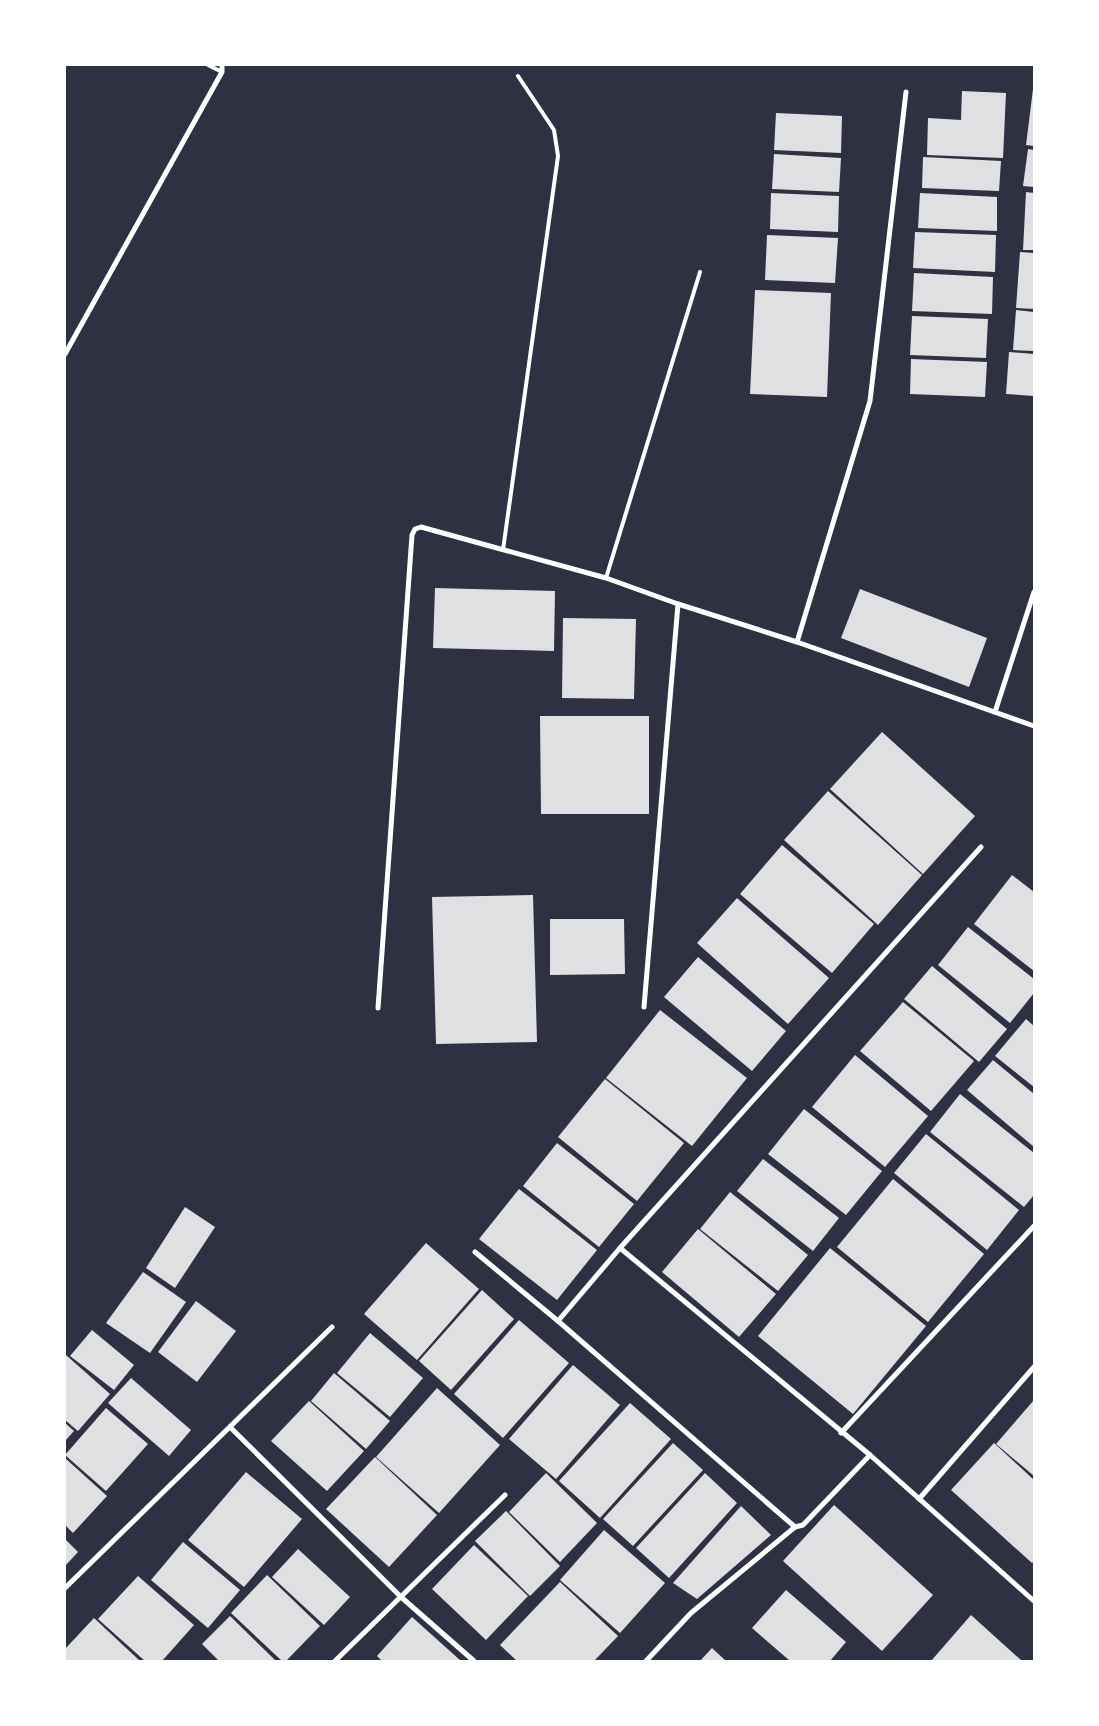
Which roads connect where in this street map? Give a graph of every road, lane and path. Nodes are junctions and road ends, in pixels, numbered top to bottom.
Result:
1 (208, 65) edge
2 (222, 65) edge
3 (222, 72) junction
4 (518, 76) dead end
5 (906, 92) dead end
6 (700, 272) dead end
7 (65, 354) edge
8 (503, 550) junction
9 (606, 578) junction
10 (1034, 592) edge
11 (678, 604) junction
12 (797, 642) junction
13 (994, 712) junction
14 (1034, 726) edge
15 (981, 847) dead end
16 (644, 1007) dead end
17 (378, 1008) dead end
18 (1034, 1226) edge
19 (620, 1248) junction
20 (475, 1252) dead end
21 (558, 1321) junction
22 (332, 1327) dead end
23 (1034, 1367) edge
24 (230, 1427) junction
25 (842, 1433) junction
26 (870, 1455) junction
27 (505, 1495) dead end
28 (919, 1499) junction
29 (796, 1527) junction
30 (65, 1588) edge
31 (401, 1597) junction
32 (1034, 1601) edge
33 (335, 1661) edge
34 (474, 1661) edge
35 (646, 1661) edge

1 - 3 lane
2 - 3 street
3 - 7 street
4 - 8 lane
5 - 12 street
6 - 9 lane
8 - 9 street
8 - 17 street
9 - 11 street
10 - 13 street
11 - 12 street
11 - 16 street
12 - 13 street
13 - 14 street
15 - 19 street
18 - 25 street
19 - 21 street
19 - 25 street
20 - 21 street
21 - 29 street
22 - 24 street
23 - 28 street
24 - 30 street
24 - 31 street
25 - 26 street
26 - 28 street
26 - 29 street
27 - 31 street
28 - 32 street
29 - 35 street
31 - 33 street
31 - 34 street

